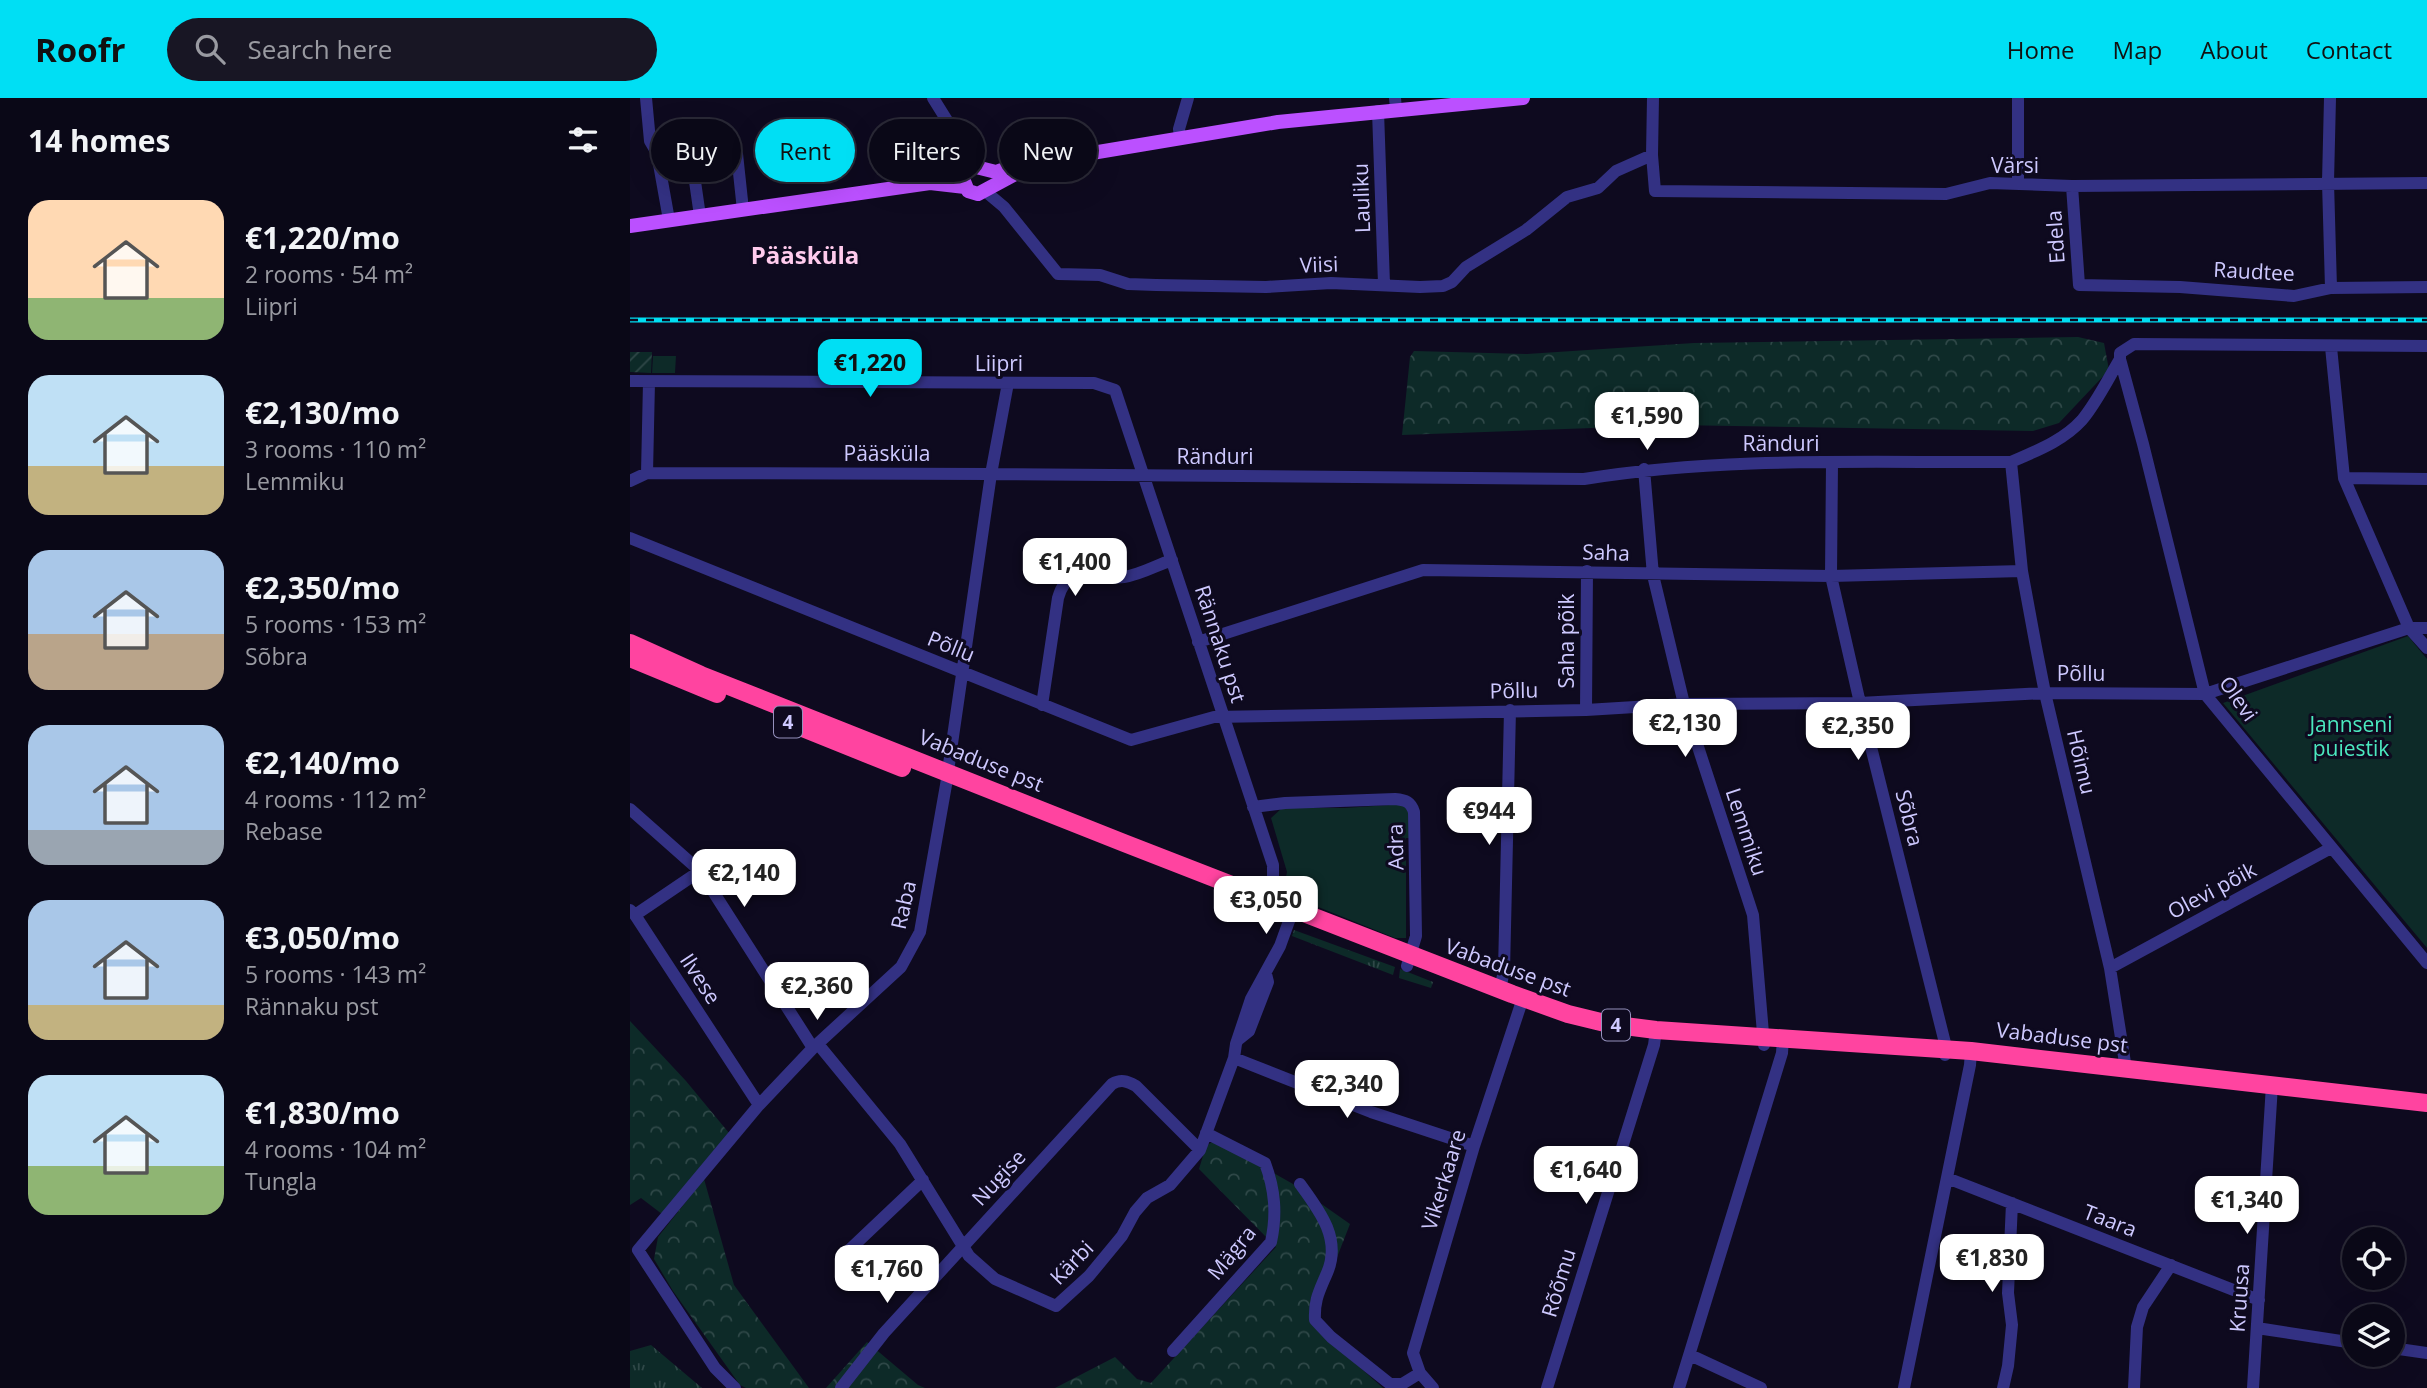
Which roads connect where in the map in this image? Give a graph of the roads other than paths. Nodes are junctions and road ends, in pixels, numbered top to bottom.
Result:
1 (646, 98) edge
2 (933, 98) edge
3 (1188, 98) edge
4 (1523, 98) edge
5 (1653, 98) edge
6 (2018, 98) edge
7 (2330, 98) edge
8 (1395, 104) edge
9 (1378, 111) junction
10 (944, 119) edge
11 (1180, 137) junction
12 (651, 143) edge
13 (1097, 152) edge
14 (1652, 156) junction
15 (985, 176) edge
16 (662, 182) edge
17 (695, 182) edge
18 (740, 182) edge
19 (935, 182) edge
20 (974, 182) edge
21 (1000, 182) edge
22 (2328, 182) junction
23 (2427, 183) edge
24 (2018, 184) junction
25 (2072, 186) junction
26 (986, 190) junction
27 (743, 210) junction
28 (700, 216) junction
29 (669, 220) junction
30 (630, 226) edge
31 (1384, 284) junction
32 (2079, 285) joint
33 (2427, 287) edge
34 (2330, 288) junction
35 (2427, 346) edge
36 (2331, 347) junction
37 (2120, 359) junction
38 (630, 381) edge
39 (649, 382) junction
40 (1008, 383) junction
41 (1115, 390) joint
42 (2011, 462) junction
43 (1832, 463) junction
44 (1644, 469) junction
45 (647, 473) junction
46 (991, 474) junction
47 (1146, 476) junction
48 (2344, 478) junction
49 (2427, 479) edge
50 (630, 481) edge
51 (631, 542) edge
52 (1172, 560) junction
53 (2022, 571) junction
54 (1587, 572) junction
55 (1653, 575) junction
56 (1831, 576) junction
57 (2409, 628) junction
58 (2427, 628) edge
59 (1198, 642) junction
60 (630, 643) edge
61 (2427, 648) edge
62 (630, 657) edge
63 (961, 672) junction
64 (2045, 694) junction
65 (2205, 694) junction
66 (1860, 703) junction
67 (1684, 704) junction
68 (1042, 705) junction
69 (1510, 710) junction
70 (1586, 710) junction
71 (1224, 717) junction
72 (947, 779) junction
73 (1253, 807) junction
74 (630, 809) edge
75 (2331, 848) junction
76 (700, 871) junction
77 (1262, 904) junction
78 (633, 912) edge
79 (1291, 916) junction
80 (1409, 961) junction
81 (2427, 962) edge
82 (2110, 968) junction
83 (1500, 989) junction
84 (1521, 1002) junction
85 (1656, 1033) junction
86 (1764, 1041) junction
87 (1783, 1042) junction
88 (815, 1046) junction
89 (1945, 1053) junction
90 (1971, 1055) junction
91 (1234, 1058) junction
92 (2126, 1069) junction
93 (2272, 1089) junction
94 (2427, 1103) edge
95 (759, 1105) junction
96 (2427, 1111) edge
97 (1206, 1133) junction
98 (1474, 1146) junction
99 (1200, 1150) junction
100 (1947, 1178) junction
101 (923, 1180) junction
102 (1300, 1184) dead end
103 (2012, 1203) junction
104 (963, 1247) junction
105 (847, 1252) dead end
106 (2171, 1265) junction
107 (2259, 1300) junction
108 (2257, 1328) junction
109 (2342, 1341) edge
110 (2405, 1350) edge
111 (1173, 1351) dead end
112 (2427, 1353) edge
113 (1690, 1355) junction
114 (1419, 1373) junction
115 (734, 1388) edge
116 (841, 1388) edge
117 (1433, 1388) edge
118 (1547, 1388) edge
119 (1679, 1388) edge
120 (1760, 1388) edge
121 (1904, 1388) edge
122 (2003, 1388) edge
123 (2134, 1388) edge
124 (2253, 1388) edge

1 - 12 street
2 - 10 street
3 - 11 street
4 - 8 main road
5 - 14 street, Värsi
6 - 24 street
7 - 22 street
8 - 9 main road
9 - 11 main road
9 - 31 street, Lauliku
11 - 13 main road
14 - 24 street, Värsi
14 - 31 street, Viisi
15 - 26 main road
16 - 29 street
17 - 28 street
18 - 27 street
19 - 27 main road
20 - 26 main road
21 - 26 main road
22 - 23 street, Värsi
22 - 25 street, Värsi
22 - 34 street
24 - 25 street, Värsi
25 - 32 street, Edela
26 - 31 street, Viisi
27 - 28 main road
28 - 29 main road
29 - 30 main road
32 - 34 street, Raudtee
33 - 34 street, Raudtee
35 - 36 street
36 - 37 street
36 - 48 street
37 - 42 street, Ränduri
37 - 65 street, Olevi
38 - 39 street, Liipri
39 - 40 street, Liipri
39 - 45 street
40 - 41 street, Liipri
40 - 46 street, Raba
41 - 47 street, Rännaku pst
42 - 43 street, Ränduri
42 - 53 street, Hõimu
43 - 44 street, Ränduri
43 - 56 street, Sõbra
44 - 47 street, Ränduri
44 - 55 street, Lemmiku
45 - 46 street, Pääsküla
45 - 50 street, Pääsküla
46 - 47 street, Pääsküla
46 - 63 street, Raba
47 - 52 street, Rännaku pst
48 - 49 street
48 - 57 street
51 - 63 street, Põllu
52 - 59 street, Rännaku pst
52 - 68 street
53 - 56 street, Saha
53 - 64 street, Hõimu
54 - 55 street, Saha
54 - 59 street, Saha
54 - 70 street, Saha põik
55 - 56 street, Saha
55 - 67 street, Lemmiku
56 - 66 street, Sõbra
57 - 58 street, Põllu
57 - 61 street
57 - 65 street, Põllu
59 - 71 street, Rännaku pst
60 - 72 highway, Vabaduse pst / 4
62 - 72 highway, Vabaduse pst / 4
63 - 68 street, Põllu
63 - 72 street, Raba
64 - 65 street, Põllu
64 - 66 street, Põllu
64 - 82 street, Hõimu
65 - 75 street, Olevi
66 - 67 street, Põllu
66 - 89 street, Sõbra
67 - 70 street, Põllu
67 - 86 street, Lemmiku
68 - 71 street, Põllu
69 - 70 street, Põllu
69 - 71 street, Põllu
69 - 83 street
71 - 73 street, Rännaku pst
72 - 77 highway, Vabaduse pst / 4
72 - 88 street, Raba
73 - 77 street, Rännaku pst
73 - 80 street, Adra
74 - 76 street, Kärbi
75 - 81 street, Olevi
75 - 82 street, Olevi põik
76 - 78 street
76 - 88 street, Kärbi
77 - 79 highway, Vabaduse pst / 4
78 - 95 street, Ilvese
79 - 80 highway, Vabaduse pst / 4
79 - 91 street
80 - 83 highway, Vabaduse pst / 4
80 - 84 highway, Vabaduse pst / 4
82 - 92 street, Hõimu
83 - 84 highway, Vabaduse pst / 4
84 - 85 highway, Vabaduse pst / 4
84 - 98 street, Vikerkaare
85 - 86 highway, Vabaduse pst / 4
85 - 118 street, Rõõmu
86 - 87 highway, Vabaduse pst / 4
87 - 89 highway, Vabaduse pst / 4
87 - 113 street
88 - 95 street, Raba
88 - 101 street, Kärbi
89 - 90 highway, Vabaduse pst / 4
90 - 92 highway, Vabaduse pst / 4
90 - 93 highway, Vabaduse pst / 4
90 - 100 street
91 - 97 street
91 - 98 street
92 - 93 highway, Vabaduse pst / 4
93 - 94 highway, Vabaduse pst / 4
93 - 96 highway, Vabaduse pst / 4
93 - 107 street, Kruusa
95 - 115 street, Raba
97 - 99 street, Kärbi
97 - 111 street, Mägra
98 - 114 street, Vikerkaare
99 - 104 street, Kärbi
99 - 104 street, Nugise
100 - 103 street, Taara
100 - 121 street
101 - 104 street, Kärbi
101 - 105 street
102 - 114 street
103 - 106 street, Taara
103 - 122 street
104 - 116 street, Nugise
106 - 107 street, Taara
106 - 123 street
107 - 108 street, Kruusa
108 - 109 street
108 - 124 street, Kruusa
110 - 112 street
113 - 119 street
113 - 120 street
114 - 117 street

